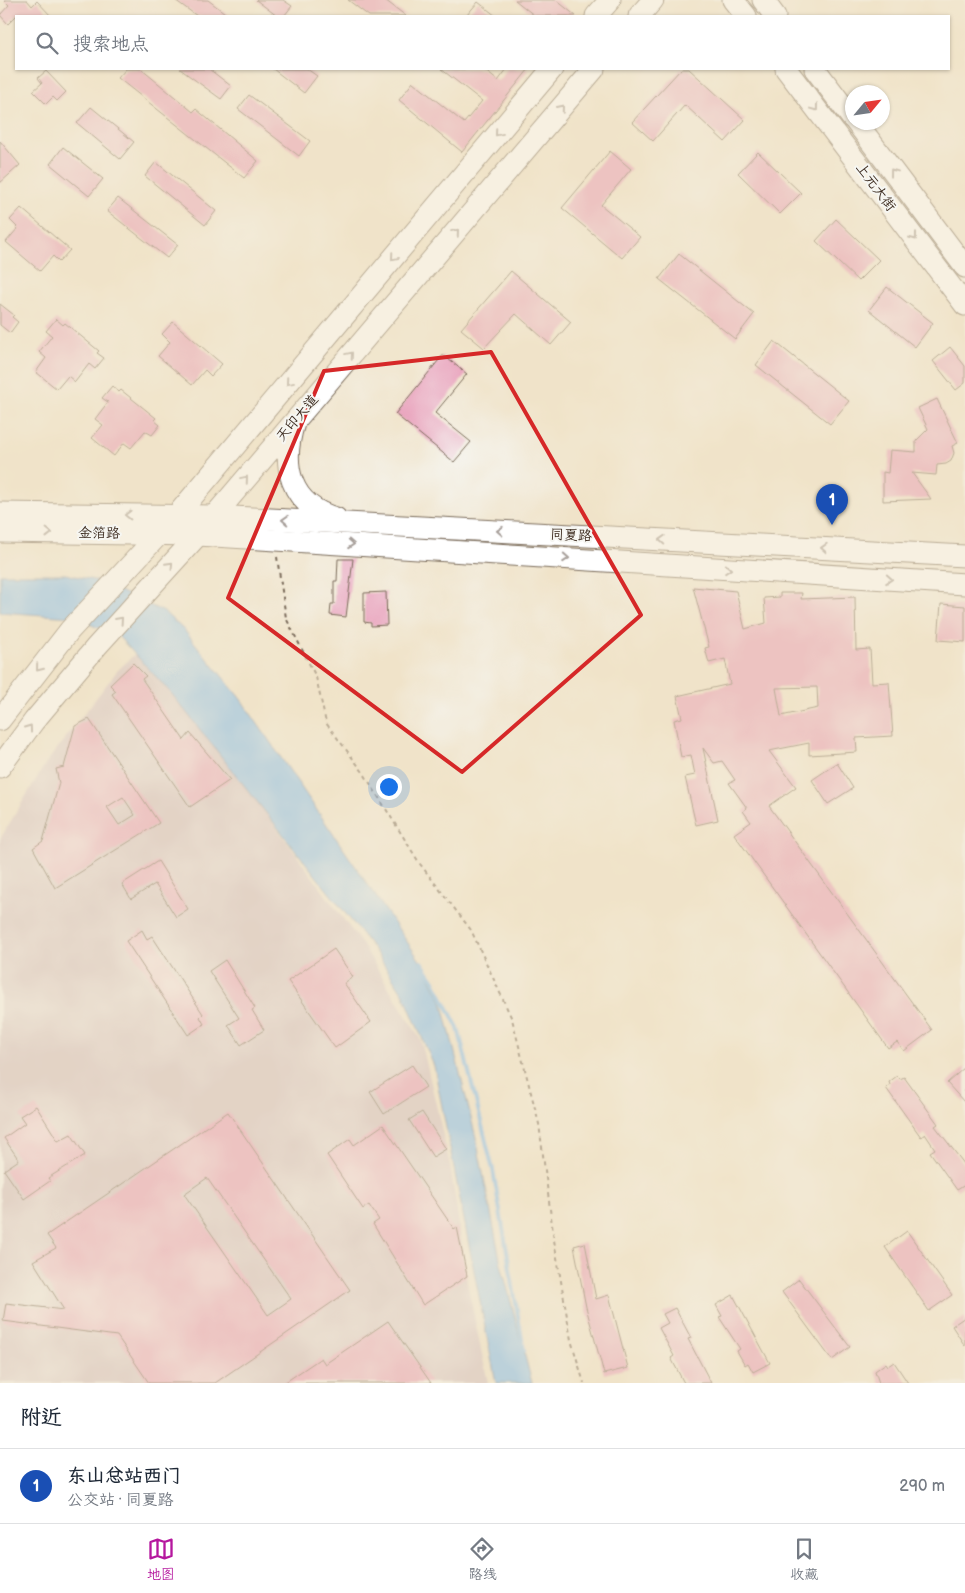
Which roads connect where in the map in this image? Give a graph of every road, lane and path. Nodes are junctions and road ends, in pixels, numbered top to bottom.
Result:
1 (610, 0) edge
2 (653, 0) edge
3 (733, 0) edge
4 (763, 0) edge
5 (597, 15) edge
6 (640, 15) edge
7 (745, 15) edge
8 (775, 15) edge
9 (551, 70) edge
10 (593, 70) edge
11 (787, 70) edge
12 (816, 70) edge
13 (845, 109) edge
14 (862, 130) edge
15 (965, 267) edge
16 (965, 306) edge
17 (295, 421) junction
18 (0, 513) edge
19 (177, 515) junction
20 (214, 516) junction
21 (360, 524) junction
22 (0, 532) edge
23 (160, 534) junction
24 (198, 535) junction
25 (274, 540) junction
26 (965, 556) edge
27 (965, 584) edge
28 (0, 720) edge
29 (0, 767) edge
30 (584, 1383) edge

1 - 5 main road
2 - 6 main road
3 - 7 main road
4 - 8 main road
9 -> 19 main road
17 -> 10 main road, 天印大道
11 -> 16 main road, 上元大街
12 - 13 main road
15 -> 14 main road, 上元大街
20 -> 17 main road, 天印大道
17 - 21 main road
19 -> 18 main road, 金箔路
19 - 20 main road, 同夏路
19 - 23 main road
21 -> 20 main road, 同夏路
20 - 24 main road, 天印大道
26 -> 21 main road, 同夏路
22 -> 23 main road, 金箔路
23 - 24 main road, 金箔路
23 -> 28 main road
24 - 25 main road, 同夏路
29 -> 24 main road, 天印大道
25 -> 27 main road, 同夏路
25 - 30 path

